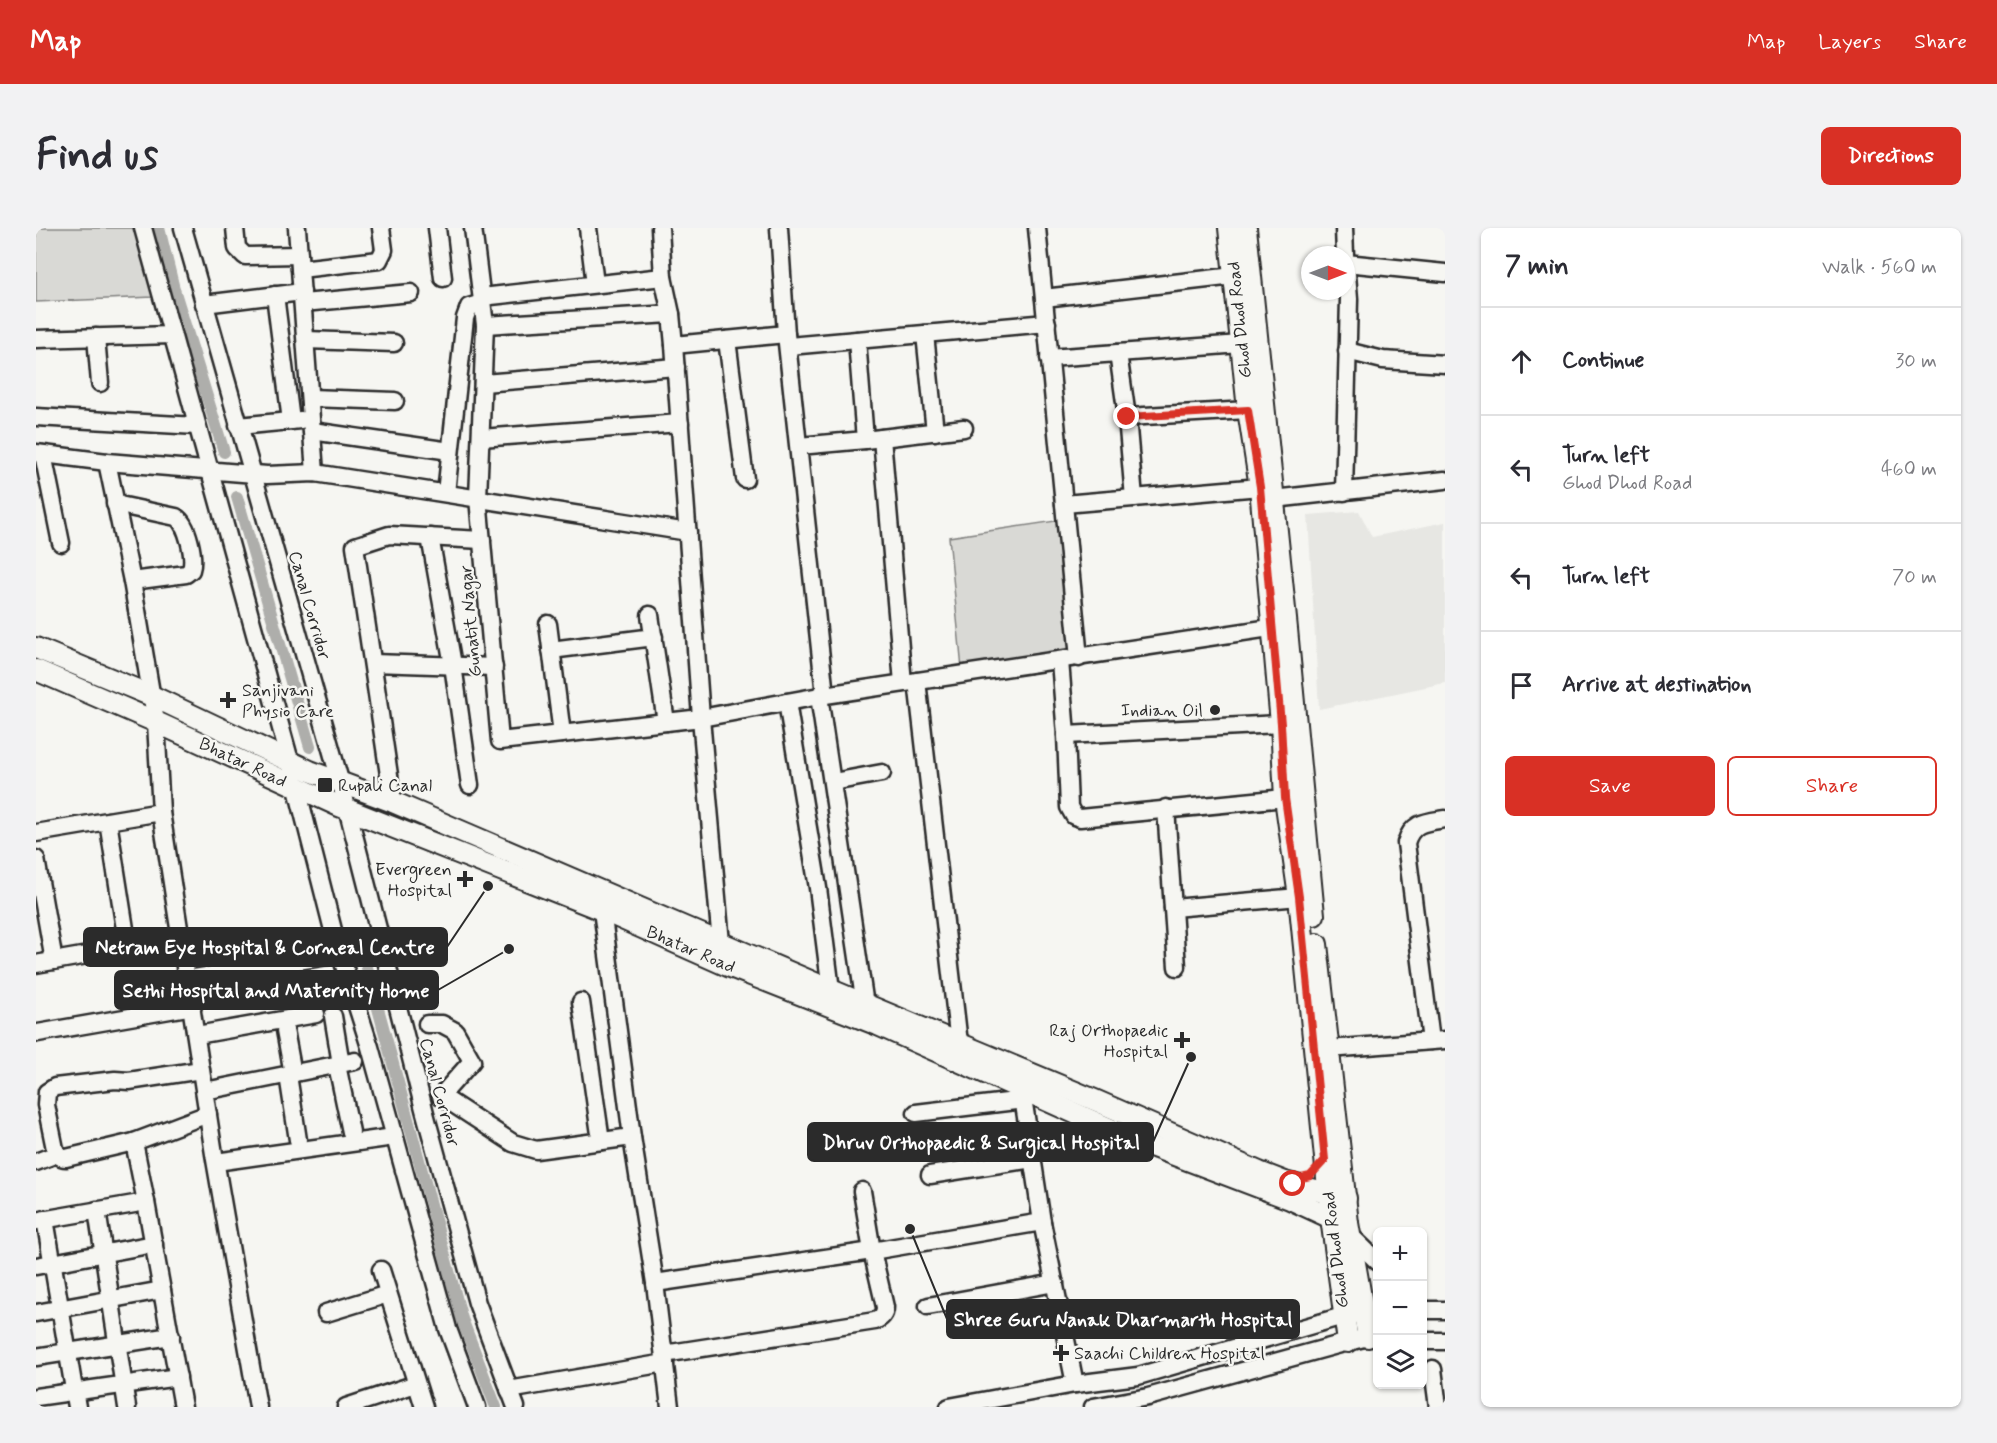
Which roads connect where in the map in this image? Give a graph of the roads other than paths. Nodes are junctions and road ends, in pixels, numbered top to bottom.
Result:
1 (143, 228) edge
2 (183, 228) edge
3 (235, 228) edge
4 (297, 228) edge
5 (381, 228) edge
6 (437, 228) edge
7 (476, 228) edge
8 (588, 228) edge
9 (660, 228) edge
10 (779, 228) edge
11 (1037, 228) edge
12 (1229, 228) edge
13 (1246, 228) edge
14 (1344, 228) edge
15 (1345, 246) edge
16 (300, 262) junction
17 (1355, 264) edge
18 (1445, 273) edge
19 (1234, 276) junction
20 (663, 277) junction
21 (443, 278) dead end
22 (595, 284) junction
23 (411, 293) dead end
24 (274, 295) junction
25 (303, 297) junction
26 (1044, 298) junction
27 (482, 300) junction
28 (1349, 300) edge
29 (204, 304) junction
30 (670, 314) junction
31 (1047, 323) junction
32 (485, 325) junction
33 (172, 334) junction
34 (925, 334) junction
35 (96, 337) junction
36 (36, 339) edge
37 (306, 340) junction
38 (727, 340) junction
39 (787, 340) junction
40 (857, 340) junction
41 (394, 343) dead end
42 (1241, 344) junction
43 (674, 345) junction
44 (1347, 351) junction
45 (1118, 353) junction
46 (1049, 358) junction
47 (1445, 364) edge
48 (676, 367) junction
49 (100, 383) dead end
50 (483, 383) junction
51 (310, 398) junction
52 (395, 401) dead end
53 (1248, 410) junction
54 (36, 417) edge
55 (1127, 417) junction
56 (291, 421) junction
57 (680, 423) junction
58 (312, 425) junction
59 (197, 426) junction
60 (238, 426) junction
61 (964, 428) dead end
62 (935, 432) junction
63 (481, 438) junction
64 (873, 439) junction
65 (799, 446) junction
66 (450, 451) junction
67 (40, 453) edge
68 (107, 462) junction
69 (209, 470) junction
70 (315, 473) junction
71 (252, 474) junction
72 (745, 479) dead end
73 (1445, 480) edge
74 (1344, 492) junction
75 (446, 493) junction
76 (1267, 493) junction
77 (478, 498) junction
78 (1134, 498) junction
79 (115, 504) junction
80 (1064, 504) junction
81 (688, 532) junction
82 (430, 537) junction
83 (482, 540) junction
84 (61, 543) dead end
85 (132, 581) junction
86 (651, 615) dead end
87 (548, 624) dead end
88 (1279, 627) junction
89 (654, 637) junction
90 (36, 648) edge
91 (551, 650) junction
92 (1079, 658) junction
93 (1060, 661) junction
94 (373, 663) junction
95 (453, 665) junction
96 (494, 667) junction
97 (36, 670) edge
98 (910, 682) junction
99 (822, 695) junction
100 (152, 696) junction
101 (787, 702) junction
102 (702, 718) junction
103 (156, 722) junction
104 (666, 722) junction
105 (1281, 724) junction
106 (562, 734) junction
107 (1066, 735) junction
108 (290, 761) junction
109 (882, 773) dead end
110 (833, 782) junction
111 (341, 784) junction
112 (470, 785) dead end
113 (296, 787) junction
114 (1285, 798) junction
115 (393, 802) junction
116 (1167, 808) junction
117 (348, 810) junction
118 (161, 812) junction
119 (1445, 819) edge
120 (108, 821) junction
121 (36, 832) edge
122 (36, 859) edge
123 (1299, 897) junction
124 (1173, 908) junction
125 (602, 910) junction
126 (182, 942) junction
127 (128, 948) junction
128 (719, 952) junction
129 (340, 954) junction
130 (54, 961) junction
131 (36, 964) edge
132 (1176, 967) dead end
133 (188, 979) junction
134 (831, 990) junction
135 (581, 1002) dead end
136 (865, 1005) junction
137 (193, 1006) junction
138 (316, 1014) dead end
139 (333, 1016) dead end
140 (427, 1024) dead end
141 (285, 1029) dead end
142 (38, 1034) dead end
143 (197, 1035) junction
144 (1438, 1041) edge
145 (959, 1043) junction
146 (1329, 1049) junction
147 (344, 1064) junction
148 (201, 1070) junction
149 (1029, 1072) junction
150 (290, 1074) junction
151 (205, 1091) junction
152 (1023, 1095) junction
153 (41, 1106) edge
154 (916, 1113) dead end
155 (208, 1114) junction
156 (369, 1129) dead end
157 (351, 1132) junction
158 (394, 1137) junction
159 (632, 1137) junction
160 (298, 1140) junction
161 (601, 1141) junction
162 (134, 1142) junction
163 (57, 1154) junction
164 (215, 1158) junction
165 (1033, 1158) junction
166 (1325, 1160) junction
167 (36, 1162) edge
168 (930, 1175) dead end
169 (862, 1191) dead end
170 (1287, 1191) junction
171 (1337, 1196) junction
172 (146, 1202) junction
173 (97, 1210) junction
174 (40, 1220) edge
175 (1042, 1222) junction
176 (1343, 1225) junction
177 (154, 1244) junction
178 (872, 1251) junction
179 (104, 1254) junction
180 (1336, 1258) junction
181 (1373, 1258) edge
182 (44, 1264) edge
183 (381, 1270) dead end
184 (655, 1283) junction
185 (1055, 1283) junction
186 (162, 1290) junction
187 (388, 1294) junction
188 (111, 1299) junction
189 (928, 1306) dead end
190 (60, 1309) junction
191 (1371, 1312) edge
192 (36, 1313) edge
193 (326, 1313) dead end
194 (1343, 1316) junction
195 (171, 1336) junction
196 (1373, 1338) edge
197 (1259, 1340) junction
198 (1427, 1341) edge
199 (1445, 1341) edge
200 (1348, 1342) junction
201 (117, 1344) junction
202 (68, 1352) junction
203 (36, 1357) edge
204 (664, 1359) junction
205 (1266, 1365) junction
206 (1433, 1369) dead end
207 (178, 1377) junction
208 (123, 1384) junction
209 (416, 1384) junction
210 (1075, 1384) junction
211 (509, 1390) junction
212 (36, 1397) edge
213 (76, 1399) edge
214 (981, 1404) edge
215 (126, 1407) edge
216 (183, 1407) edge
217 (258, 1407) edge
218 (346, 1407) edge
219 (424, 1407) edge
220 (477, 1407) edge
221 (516, 1407) edge
222 (670, 1407) edge
223 (949, 1407) edge
224 (1093, 1407) edge
225 (1438, 1407) edge

1 - 33 street
2 - 29 street, Canal Corridor
3 - 16 street
4 - 16 street
5 - 16 street
6 - 21 street
7 - 27 street, Gunatit Nagar
8 - 22 street
9 - 20 street
10 - 39 street
11 - 26 street
12 - 19 main road, Ghod Dhod Road
13 - 76 main road
14 - 15 street
16 - 25 street
17 - 18 street
19 - 26 street
19 - 42 main road, Ghod Dhod Road
20 - 22 street
20 - 30 street
22 - 27 street
23 - 25 street
24 - 25 street
24 - 29 street
24 - 56 street
25 - 37 street
26 - 31 street
27 - 32 street, Gunatit Nagar
27 - 66 street
28 - 44 street
29 - 60 street, Canal Corridor
30 - 32 street
30 - 43 street
31 - 34 street
31 - 46 street
32 - 50 street, Gunatit Nagar
33 - 35 street
33 - 59 street
34 - 40 street
34 - 62 street
35 - 36 street
35 - 49 street
37 - 41 street
37 - 51 street
38 - 39 street
38 - 43 street
38 - 72 street
39 - 40 street
39 - 65 street
40 - 64 street
42 - 45 street
42 - 53 main road, Ghod Dhod Road
43 - 48 street
44 - 47 street
44 - 74 street
45 - 46 street
45 - 55 street
46 - 80 street
48 - 50 street
48 - 57 street
50 - 63 street, Gunatit Nagar
51 - 52 street
51 - 58 street
53 - 55 street
53 - 76 main road, Ghod Dhod Road
54 - 59 street
55 - 78 street
56 - 58 street
56 - 60 street
57 - 63 street
57 - 81 street
58 - 66 street
58 - 70 street
59 - 69 street
60 - 71 street, Canal Corridor
61 - 62 street
62 - 64 street
63 - 77 street, Gunatit Nagar
64 - 65 street
64 - 98 street
65 - 99 street
66 - 75 street
67 - 68 street
67 - 84 street
68 - 69 street
68 - 79 street
69 - 71 street
69 - 108 street
70 - 71 street
70 - 75 street
71 - 111 street, Canal Corridor
73 - 74 street
74 - 76 street
75 - 77 street
76 - 78 street
76 - 88 main road, Ghod Dhod Road
77 - 81 street
77 - 83 street, Gunatit Nagar
78 - 80 street
79 - 85 street
79 - 85 street
80 - 92 street
81 - 102 street
82 - 83 street
82 - 94 street
82 - 95 street
83 - 96 street, Gunatit Nagar
85 - 100 street
86 - 89 street
87 - 91 street
88 - 92 street
88 - 105 main road, Ghod Dhod Road
88 - 146 main road
89 - 91 street
89 - 104 street
90 - 100 main road
91 - 106 street
92 - 93 street
93 - 98 street
93 - 107 street
94 - 95 street
94 - 115 street
95 - 96 street
95 - 112 street
96 - 106 street, Gunatit Nagar
97 - 103 main road, Bhatar Road
98 - 99 street
98 - 145 street
99 - 101 street
99 - 110 street
100 - 103 street
100 - 108 main road
101 - 102 street
101 - 134 street
102 - 104 street
102 - 128 street
103 - 113 main road, Bhatar Road
103 - 118 street
104 - 106 street
105 - 107 street
105 - 114 main road, Ghod Dhod Road
107 - 116 street
108 - 111 main road
108 - 113 street
109 - 110 street
110 - 136 street
111 - 115 main road
111 - 117 street, Canal Corridor
113 - 117 main road, Bhatar Road
113 - 129 street
114 - 116 street
114 - 123 main road, Ghod Dhod Road
115 - 128 main road
116 - 124 street
117 - 125 main road, Bhatar Road
117 - 211 street, Canal Corridor
118 - 120 street
118 - 126 street
119 - 144 street
120 - 121 street
120 - 127 street
122 - 130 street
123 - 124 street
123 - 166 main road, Ghod Dhod Road
124 - 132 street
125 - 128 main road, Bhatar Road
125 - 159 street
126 - 127 street
126 - 133 street
127 - 130 street
128 - 134 main road
128 - 152 main road, Bhatar Road
129 - 133 street
129 - 158 street
130 - 131 street
133 - 137 street
134 - 136 main road
135 - 161 street
136 - 145 main road
137 - 142 street
137 - 143 street
138 - 143 street
139 - 147 street
140 - 161 street
141 - 150 street
143 - 148 street
144 - 146 street
145 - 149 main road
146 - 171 main road
147 - 150 street
147 - 157 street
148 - 151 street
148 - 153 street
149 - 152 street
149 - 170 main road
150 - 151 street
150 - 160 street
151 - 155 street
152 - 154 street
152 - 165 street
152 - 170 main road, Bhatar Road
153 - 163 street
155 - 162 street
155 - 164 street
156 - 157 street
157 - 160 street
158 - 164 street
158 - 220 street
159 - 161 street
159 - 184 street
160 - 164 street
162 - 163 street
162 - 172 street
163 - 167 street
164 - 217 street
165 - 168 street
165 - 175 street
166 - 170 main road
166 - 171 main road, Ghod Dhod Road
169 - 178 street
170 - 171 main road
170 - 176 main road, Bhatar Road
170 - 180 main road
171 - 176 main road, Ghod Dhod Road
172 - 173 street
172 - 177 street
173 - 174 street
173 - 179 street
174 - 182 street
175 - 178 street
175 - 185 street
176 - 180 main road, Ghod Dhod Road
176 - 181 street, Bhatar Road
176 - 191 main road
177 - 179 street
177 - 186 street
178 - 184 street
178 - 204 street
179 - 182 street
179 - 188 street
180 - 194 main road, Ghod Dhod Road
182 - 190 street
183 - 187 street
184 - 204 street
185 - 189 street
185 - 210 street
186 - 188 street
186 - 195 street
187 - 193 street
187 - 209 street
188 - 190 street
188 - 201 street
190 - 192 street
190 - 202 street
191 - 194 street
191 - 196 main road
194 - 197 street
194 - 200 main road, Ghod Dhod Road
195 - 201 street
195 - 207 street
196 - 200 street
197 - 205 street
197 - 210 street
198 - 199 street
200 - 205 street
201 - 202 street
201 - 208 street
202 - 203 street
202 - 213 street
204 - 211 street
204 - 222 street
205 - 224 street
206 - 225 street
207 - 208 street
207 - 216 street
208 - 213 street
208 - 215 street
209 - 218 street
209 - 219 street
210 - 214 street
211 - 221 street, Canal Corridor
212 - 213 street
214 - 223 street

